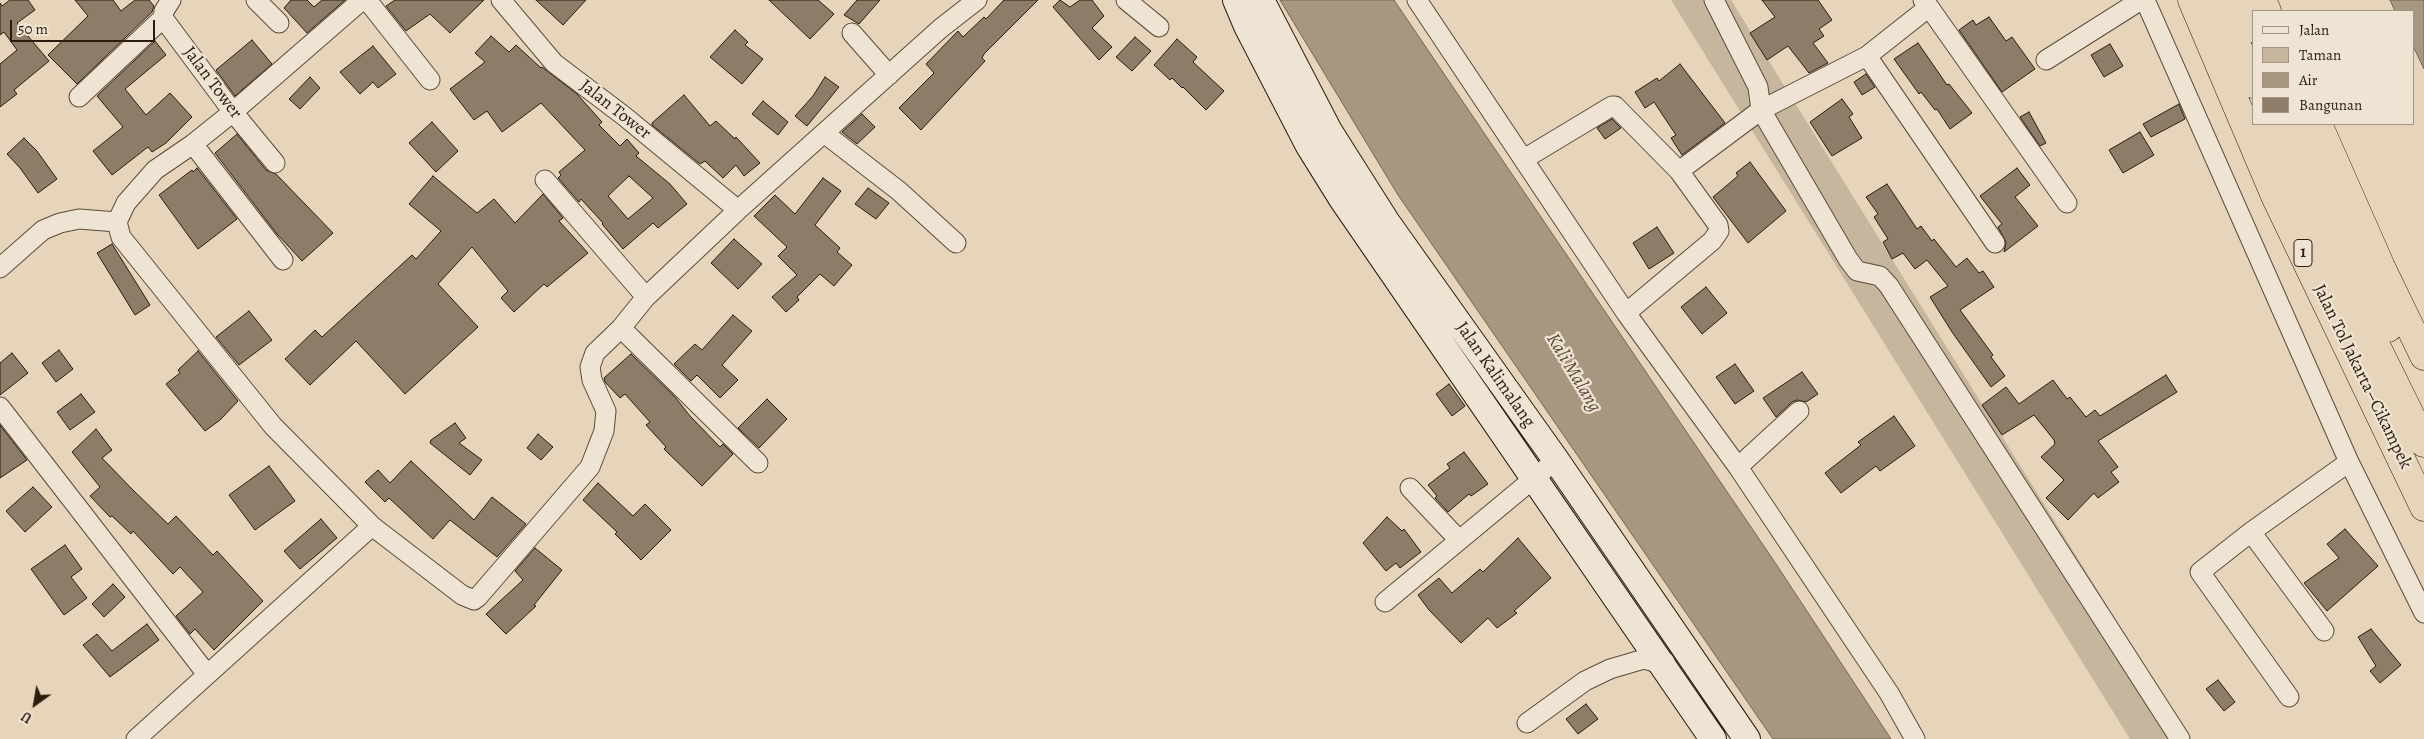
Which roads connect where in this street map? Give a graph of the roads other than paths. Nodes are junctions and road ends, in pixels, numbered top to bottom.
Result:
1 (171, 0) edge
2 (256, 0) edge
3 (362, 0) edge
4 (367, 0) edge
5 (501, 0) edge
6 (977, 0) edge
7 (1126, 0) edge
8 (1236, 0) edge
9 (1261, 0) edge
10 (1417, 0) edge
11 (1714, 0) edge
12 (2143, 0) edge
13 (2192, 0) edge
14 (2218, 0) edge
15 (2241, 0) edge
16 (1926, 3) edge
17 (163, 18) junction
18 (279, 24) dead end
19 (2252, 26) edge
20 (1159, 27) dead end
21 (852, 33) dead end
22 (1867, 56) junction
23 (2046, 60) dead end
24 (889, 76) junction
25 (430, 80) dead end
26 (2252, 82) edge
27 (79, 97) dead end
28 (1761, 110) junction
29 (233, 112) junction
30 (2269, 125) edge
31 (2293, 125) edge
32 (2318, 125) edge
33 (824, 133) junction
34 (193, 144) junction
35 (1524, 159) junction
36 (275, 163) dead end
37 (1679, 170) junction
38 (545, 180) dead end
39 (2067, 203) dead end
40 (738, 210) junction
41 (117, 222) junction
42 (956, 243) dead end
43 (1995, 243) dead end
44 (283, 260) dead end
45 (0, 268) edge
46 (646, 297) junction
47 (1626, 313) junction
48 (621, 328) junction
49 (2424, 356) edge
50 (2424, 404) edge
51 (0, 407) edge
52 (1799, 411) dead end
53 (2424, 443) edge
54 (1556, 460) junction
55 (2349, 462) junction
56 (758, 463) dead end
57 (1738, 467) junction
58 (1534, 478) junction
59 (1410, 488) dead end
60 (2424, 507) edge
61 (372, 526) junction
62 (2251, 532) junction
63 (1458, 539) junction
64 (1385, 602) dead end
65 (2424, 613) edge
66 (2324, 631) dead end
67 (1685, 648) junction
68 (1661, 664) junction
69 (206, 674) junction
70 (2289, 698) dead end
71 (1527, 723) dead end
72 (136, 739) edge
73 (1713, 739) edge
74 (1747, 739) edge
75 (1915, 739) edge
76 (2180, 739) edge

1 - 17 street
2 - 18 street
3 - 29 street
4 - 25 street
5 - 40 street, Jalan Tower
6 - 24 street
7 - 20 street
8 - 58 main road, Jalan Kalimalang
9 - 54 main road, Jalan Kalimalang
10 - 35 street
11 - 28 street
12 - 23 street
12 - 55 street
13 - 60 highway, Jalan Tol Jakarta–Cikampek / 1
14 - 26 highway
15 - 19 highway
16 - 22 street
16 - 39 street
17 - 27 street
17 - 29 street, Jalan Tower
21 - 24 street
22 - 28 street
22 - 43 street
24 - 33 street
28 - 37 street
28 - 76 street
29 - 34 street
29 - 36 street, Jalan Tower
30 - 53 highway, 1
31 - 50 highway
32 - 49 highway
33 - 40 street
33 - 42 street
34 - 41 street
34 - 44 street
35 - 37 street
35 - 47 street
37 - 47 street
38 - 46 street
40 - 46 street
41 - 45 street
41 - 61 street
46 - 48 street
47 - 57 street
48 - 56 street
48 - 61 street
51 - 69 street
52 - 57 street
54 - 58 street
54 - 67 main road, Jalan Kalimalang
55 - 62 street
55 - 65 street
57 - 75 street
58 - 63 street
58 - 68 main road, Jalan Kalimalang
59 - 63 street
61 - 69 street
62 - 66 street
62 - 70 street
63 - 64 street
67 - 68 street
67 - 74 main road, Jalan Kalimalang
68 - 71 street
68 - 73 main road, Jalan Kalimalang
69 - 72 street

